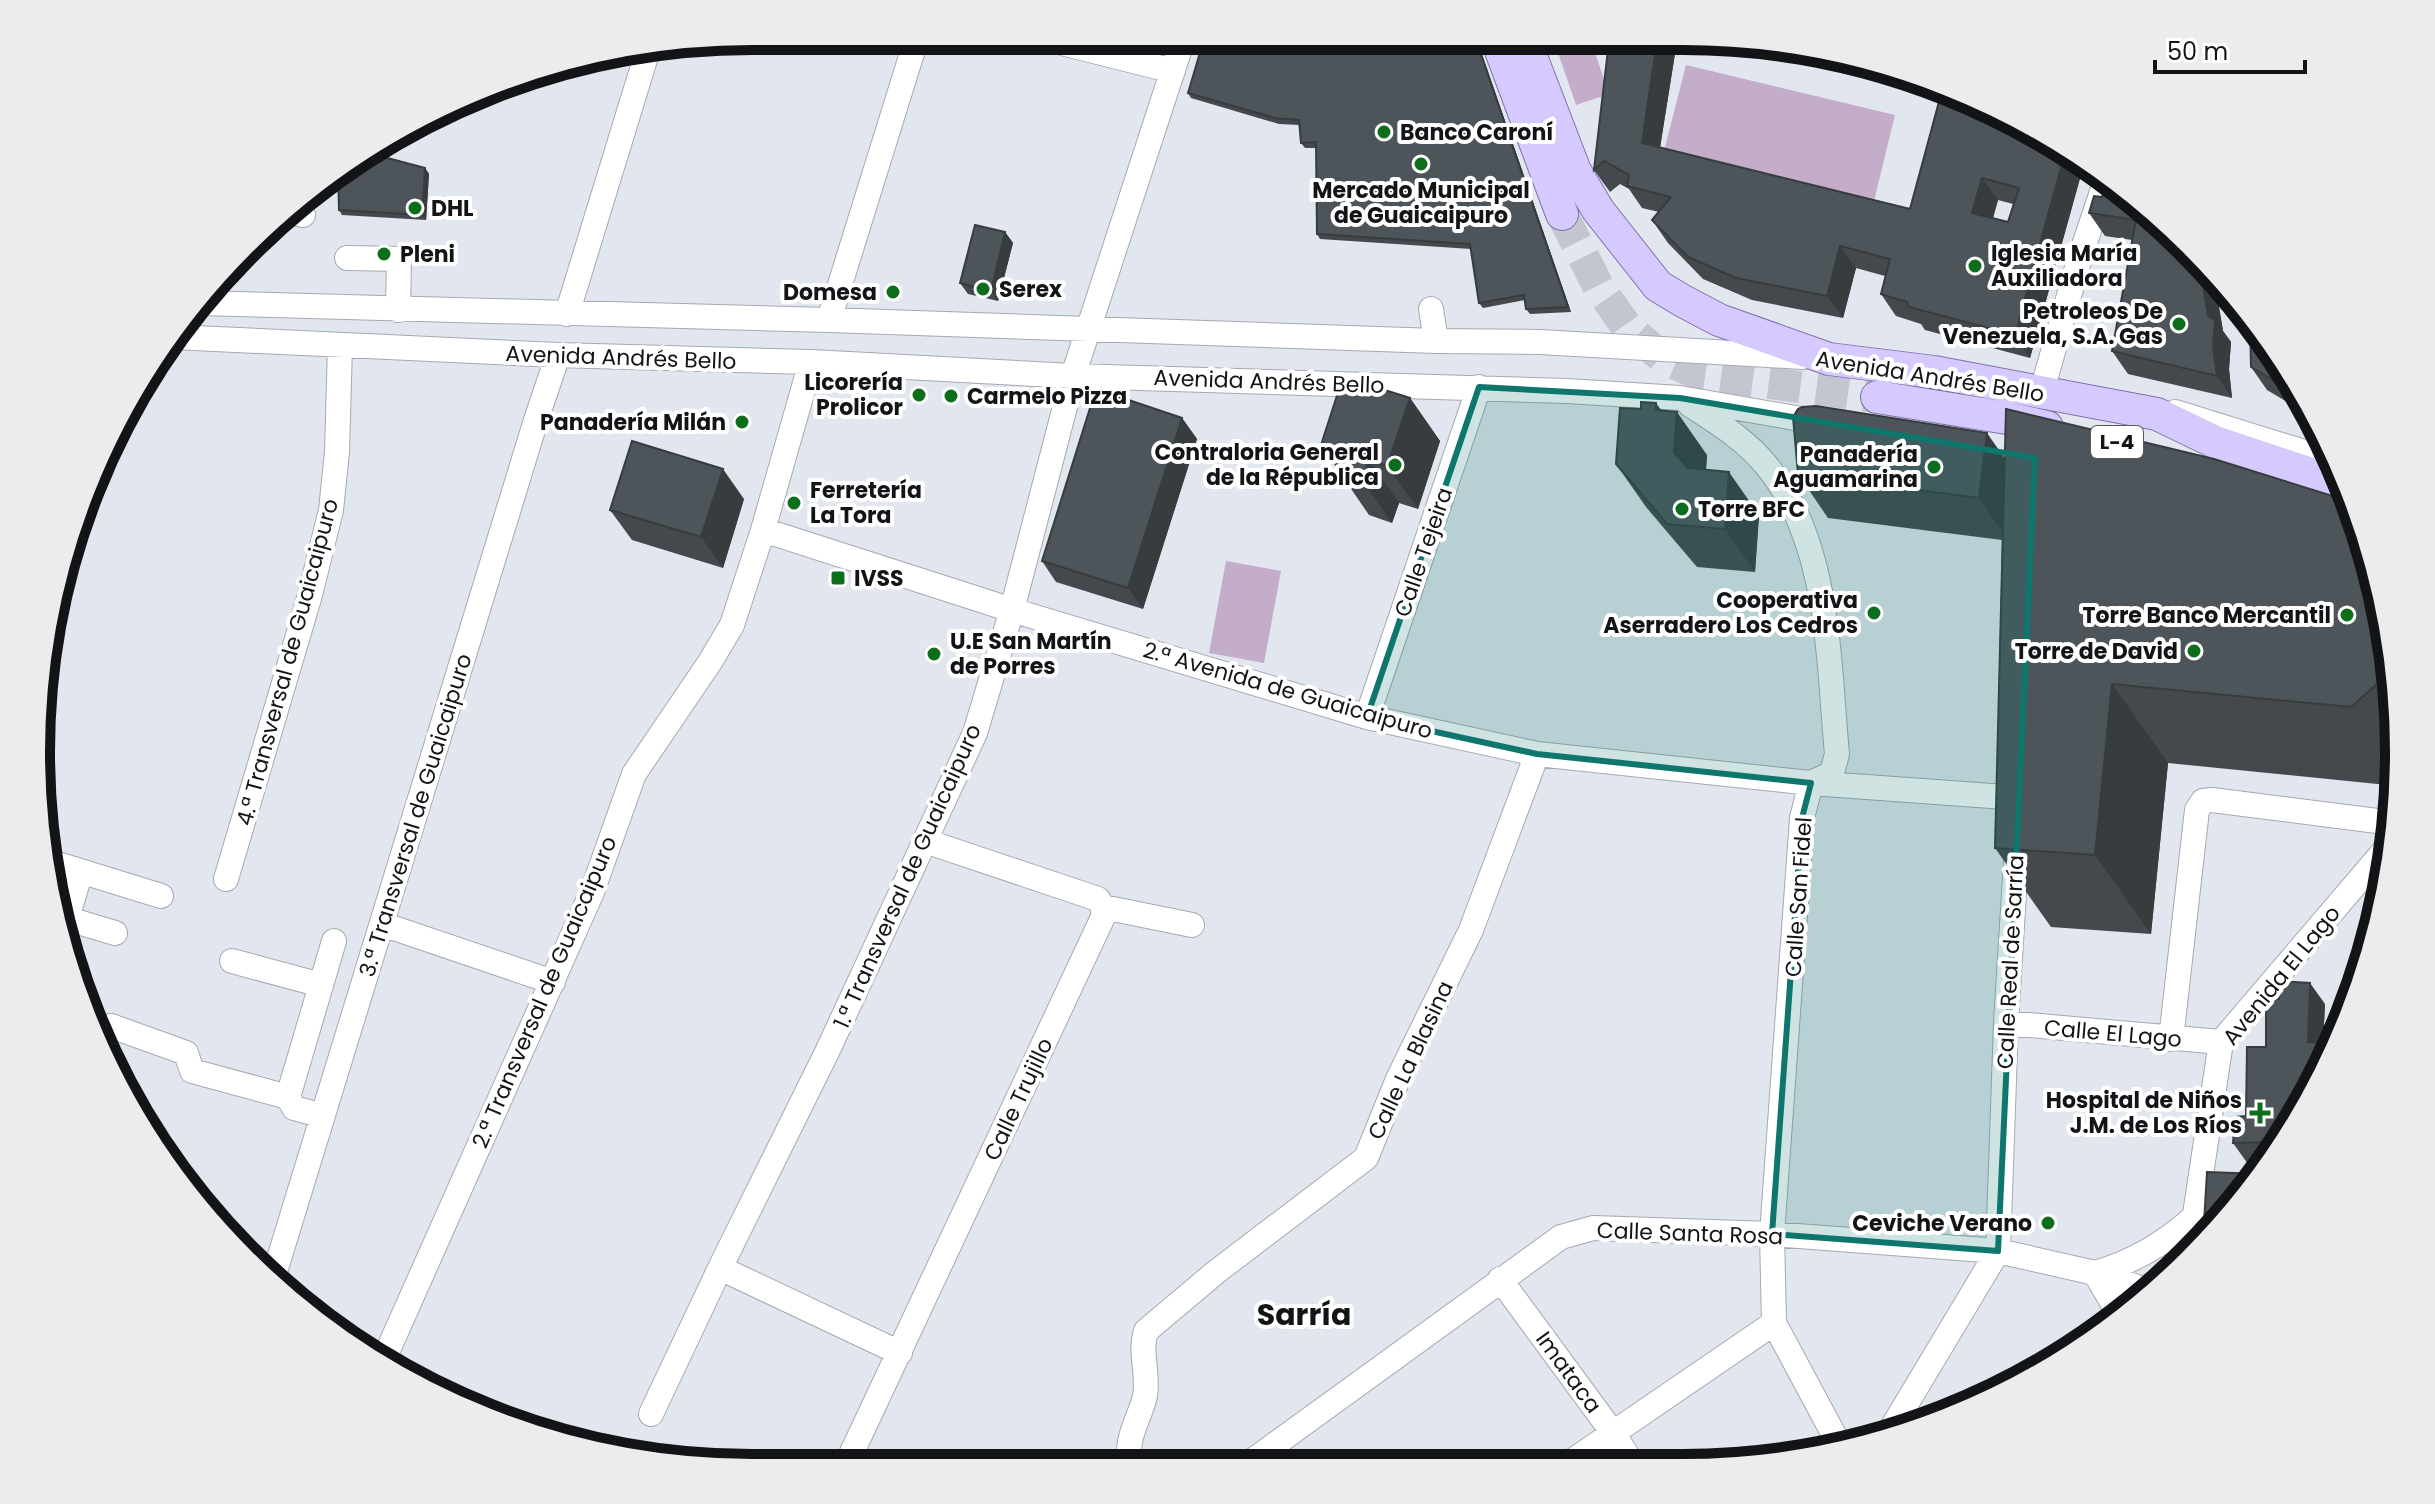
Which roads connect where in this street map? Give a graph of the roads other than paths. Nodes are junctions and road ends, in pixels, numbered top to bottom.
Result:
1 (913, 50) edge
2 (1090, 50) edge
3 (1180, 50) edge
4 (1501, 50) edge
5 (1528, 50) edge
6 (645, 58) edge
7 (1173, 71) junction
8 (2103, 190) edge
9 (1562, 214) tunnel mouth
10 (347, 258) dead end
11 (212, 304) edge
12 (1431, 309) dead end
13 (398, 310) junction
14 (567, 314) junction
15 (829, 320) junction
16 (1090, 330) junction
17 (186, 338) edge
18 (1436, 341) junction
19 (340, 346) junction
20 (558, 355) junction
21 (1829, 359) junction
22 (811, 362) junction
23 (1934, 372) junction
24 (1073, 376) junction
25 (1479, 387) junction
26 (2043, 387) junction
27 (1877, 397) tunnel mouth
28 (1680, 398) junction
29 (1851, 427) edge
30 (2069, 432) edge
31 (2168, 451) edge
32 (2320, 457) edge
33 (2331, 481) edge
34 (2339, 501) edge
35 (2307, 503) edge
36 (2340, 505) edge
37 (763, 530) junction
38 (1012, 610) junction
39 (1367, 717) junction
40 (1537, 754) junction
41 (2021, 767) edge
42 (1811, 783) junction
43 (2019, 798) junction
44 (2381, 821) edge
45 (925, 841) junction
46 (2377, 860) edge
47 (59, 864) edge
48 (81, 871) junction
49 (226, 879) dead end
50 (161, 896) dead end
51 (67, 905) edge
52 (1103, 907) junction
53 (70, 920) edge
54 (382, 924) junction
55 (1192, 925) dead end
56 (115, 933) dead end
57 (334, 941) dead end
58 (232, 961) dead end
59 (553, 982) junction
60 (321, 985) junction
61 (2006, 1023) junction
62 (111, 1026) dead end
63 (2171, 1039) junction
64 (2221, 1042) junction
65 (288, 1097) junction
66 (323, 1116) junction
67 (2193, 1218) junction
68 (1772, 1234) junction
69 (2191, 1236) edge
70 (1998, 1251) junction
71 (276, 1268) edge
72 (720, 1268) junction
73 (2095, 1273) junction
74 (1500, 1279) junction
75 (2137, 1287) edge
76 (2114, 1306) edge
77 (1774, 1323) junction
78 (387, 1352) edge
79 (900, 1353) junction
80 (651, 1414) dead end
81 (1896, 1421) edge
82 (1613, 1433) junction
83 (1835, 1437) edge
84 (851, 1454) edge
85 (1129, 1454) edge
86 (1262, 1454) edge
87 (1582, 1454) edge
88 (1626, 1454) edge

1 - 15 street
2 - 7 street
3 - 7 street, 1.ª Transversal de Guaicaipuro
4 - 9 main road
5 - 21 main road, L-4
6 - 14 street
7 - 16 street, 1.ª Transversal de Guaicaipuro
8 - 26 street
10 - 13 street
11 - 13 street, Avenida Andrés Bello
12 - 18 street
13 - 14 street, Avenida Andrés Bello
14 - 15 street, Avenida Andrés Bello
15 - 16 street, Avenida Andrés Bello
16 - 18 street, Avenida Andrés Bello
16 - 24 street, 1.ª Transversal de Guaicaipuro
17 - 19 street, Avenida Andrés Bello
18 - 21 street, Avenida Andrés Bello
19 - 20 street, Avenida Andrés Bello
19 - 49 street, 4.ª Transversal de Guaicaipuro
20 - 22 street, Avenida Andrés Bello
20 - 54 street, 3.ª Transversal de Guaicaipuro
21 - 23 main road, Avenida Andrés Bello / L-4
22 - 24 street, Avenida Andrés Bello
22 - 37 street, 2.ª Transversal de Guaicaipuro
23 - 26 street, L-4
23 - 33 main road, Avenida Andrés Bello / L-4
24 - 25 street, Avenida Andrés Bello
24 - 38 street, 1.ª Transversal de Guaicaipuro
25 - 28 street, Avenida Andrés Bello
25 - 39 street, Calle Tejeira
26 - 32 street, L-4
27 - 30 main road, L-4
28 - 29 street, Avenida Andrés Bello
28 - 42 street
31 - 34 main road, L-4
35 - 36 main road, L-4
37 - 38 street, 2.ª Avenida de Guaicaipuro
37 - 59 street, 2.ª Transversal de Guaicaipuro
38 - 39 street, 2.ª Avenida de Guaicaipuro
38 - 45 street, 1.ª Transversal de Guaicaipuro
39 - 40 street, 2.ª Avenida de Guaicaipuro
40 - 42 street, 2.ª Avenida de Guaicaipuro
40 - 85 street, Calle La Blasina
41 - 43 street, Calle Real de Sarría
42 - 43 street, 2.ª Avenida de Guaicaipuro
42 - 68 street, Calle San Fidel
43 - 61 street, Calle Real de Sarría
44 - 63 street
45 - 52 street
45 - 72 street, 1.ª Transversal de Guaicaipuro
46 - 64 street, Avenida El Lago
47 - 48 street
48 - 50 street
48 - 51 street
52 - 55 street
52 - 79 street, Calle Trujillo
53 - 56 street
54 - 59 street
54 - 66 street, 3.ª Transversal de Guaicaipuro
57 - 60 street
58 - 60 street
59 - 78 street, 2.ª Transversal de Guaicaipuro
60 - 65 street
61 - 63 street, Calle El Lago
61 - 70 street, Calle Real de Sarría
62 - 65 street
63 - 64 street, Calle El Lago
64 - 67 street, Avenida El Lago
65 - 66 street
66 - 71 street, 3.ª Transversal de Guaicaipuro
67 - 69 street, Avenida El Lago
67 - 73 street
68 - 70 street, Calle Santa Rosa
68 - 74 street, Calle Santa Rosa
68 - 77 street, Calle San Fidel
70 - 73 street, Calle Santa Rosa
70 - 81 street, Calle Real de Sarría
72 - 79 street
72 - 80 street, 1.ª Transversal de Guaicaipuro
73 - 75 street, Calle Santa Rosa
73 - 76 street
74 - 82 street, Imataca
74 - 86 street, Calle Santa Rosa
77 - 82 street
77 - 83 street, Calle San Fidel
79 - 84 street, Calle Trujillo
82 - 87 street
82 - 88 street, Imataca

